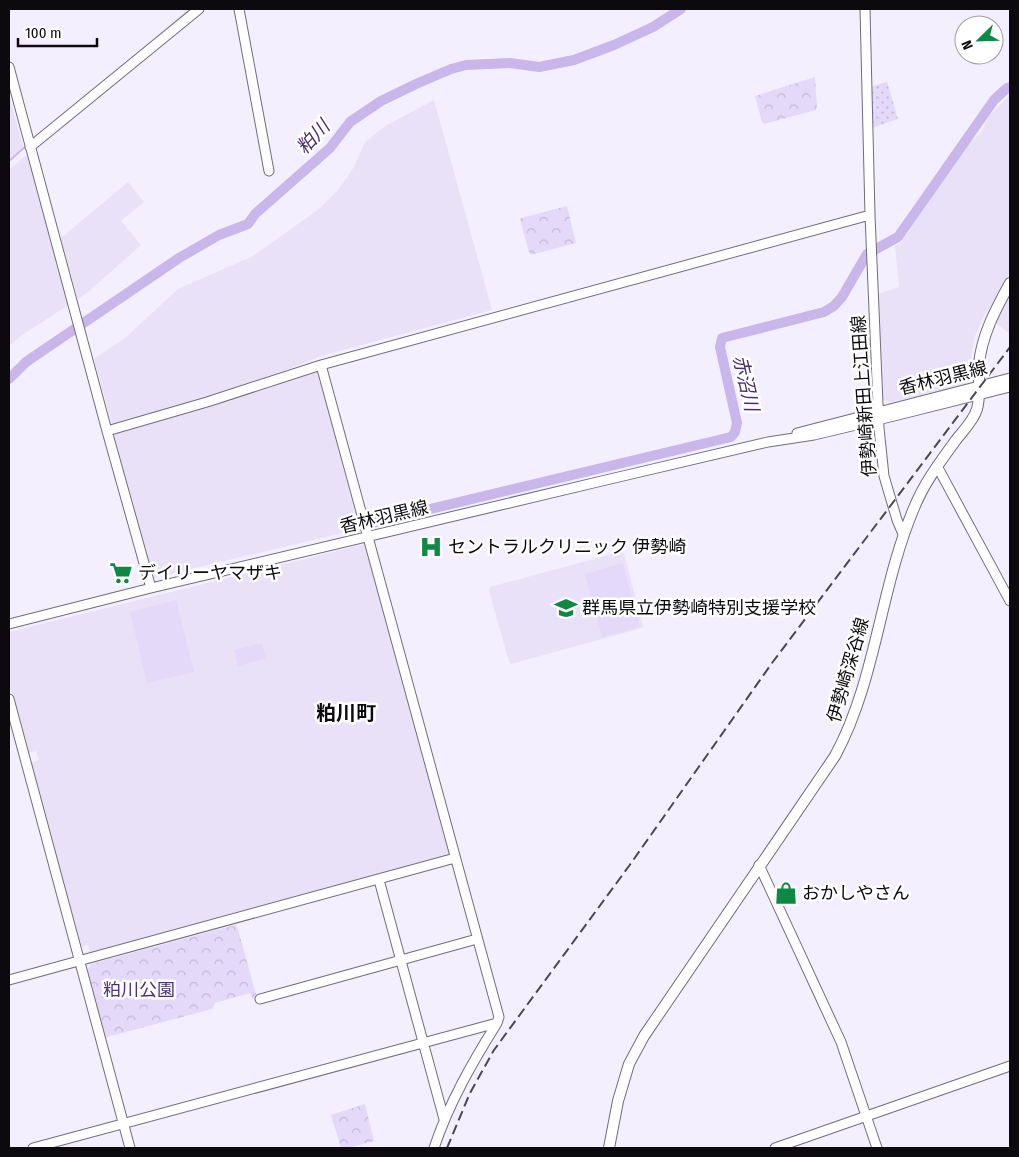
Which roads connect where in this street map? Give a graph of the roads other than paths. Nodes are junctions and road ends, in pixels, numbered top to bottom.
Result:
1 (199, 9) edge
2 (239, 9) edge
3 (865, 9) edge
4 (9, 68) edge
5 (30, 147) junction
6 (269, 171) dead end
7 (870, 214) junction
8 (1010, 283) edge
9 (321, 365) junction
10 (1010, 378) edge
11 (1010, 387) edge
12 (978, 391) junction
13 (879, 416) junction
14 (107, 430) junction
15 (937, 466) junction
16 (903, 534) junction
17 (368, 538) junction
18 (152, 588) junction
19 (1010, 601) edge
20 (9, 624) edge
21 (9, 699) edge
22 (455, 858) junction
23 (759, 865) junction
24 (379, 880) junction
25 (477, 939) junction
26 (401, 960) junction
27 (79, 962) junction
28 (9, 980) edge
29 (260, 999) dead end
30 (497, 1023) junction
31 (424, 1042) junction
32 (1010, 1066) edge
33 (866, 1116) junction
34 (444, 1119) junction
35 (123, 1123) junction
36 (33, 1148) edge
37 (130, 1148) edge
38 (434, 1148) edge
39 (609, 1148) edge
40 (775, 1148) edge
41 (877, 1148) edge

1 - 5 street
2 - 6 street
3 - 7 street, 伊勢崎新田上江田線
4 - 5 street
5 - 14 street
7 - 9 street
7 - 13 street, 伊勢崎新田上江田線
8 - 12 main road, 伊勢崎深谷線
9 - 14 street
9 - 17 street
10 - 12 street, 香林羽黒線
11 - 12 street, 香林羽黒線
12 - 13 street, 香林羽黒線
12 - 15 main road, 伊勢崎深谷線
13 - 16 street, 伊勢崎新田上江田線
13 - 17 street, 香林羽黒線
14 - 18 street
15 - 16 main road, 伊勢崎深谷線
15 - 19 street
16 - 23 main road, 伊勢崎深谷線
17 - 18 street, 香林羽黒線
17 - 22 street
18 - 20 street, 香林羽黒線
21 - 27 street
22 - 24 street
22 - 25 street
23 - 33 street
23 - 39 main road, 伊勢崎深谷線
24 - 26 street
24 - 27 street
25 - 26 street
25 - 30 street
26 - 29 street
26 - 31 street
27 - 28 street
27 - 35 street
30 - 31 street
30 - 34 street
31 - 34 street
31 - 35 street
32 - 33 street
33 - 40 street
33 - 41 street
34 - 38 street
35 - 36 street
35 - 37 street

